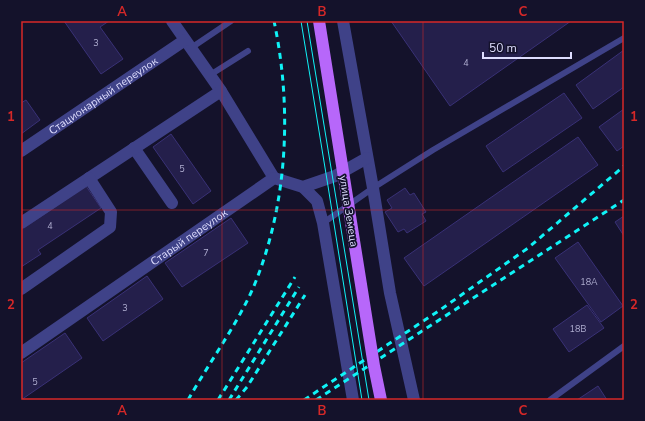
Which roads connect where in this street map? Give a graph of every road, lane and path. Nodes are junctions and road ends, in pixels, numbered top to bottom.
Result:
1 (172, 21) edge
2 (231, 21) edge
3 (318, 21) edge
4 (343, 21) edge
5 (624, 38) edge
6 (188, 44) junction
7 (248, 51) dead end
8 (210, 75) junction
9 (221, 91) junction
10 (134, 148) junction
11 (21, 151) edge
12 (367, 158) junction
13 (89, 178) junction
14 (274, 178) junction
15 (303, 187) junction
16 (373, 188) junction
17 (172, 203) dead end
18 (21, 223) edge
19 (323, 223) junction
20 (21, 289) edge
21 (624, 346) edge
22 (21, 353) edge
23 (353, 400) edge
24 (381, 400) edge
25 (414, 400) edge
26 (550, 400) edge

1 - 6 street
2 - 6 lane
3 - 24 main road, улица Земеца, bridge
4 - 12 street
5 - 16 lane
6 - 8 street
6 - 11 street, Стационарный переулок
7 - 8 lane
8 - 9 street
9 - 10 street
9 - 14 street
10 - 13 street
10 - 17 street
12 - 15 street
12 - 16 street
13 - 18 street
13 - 20 street
14 - 15 street
14 - 22 street, Старый переулок
15 - 19 street
16 - 19 lane
16 - 25 street
19 - 23 street
21 - 26 lane

